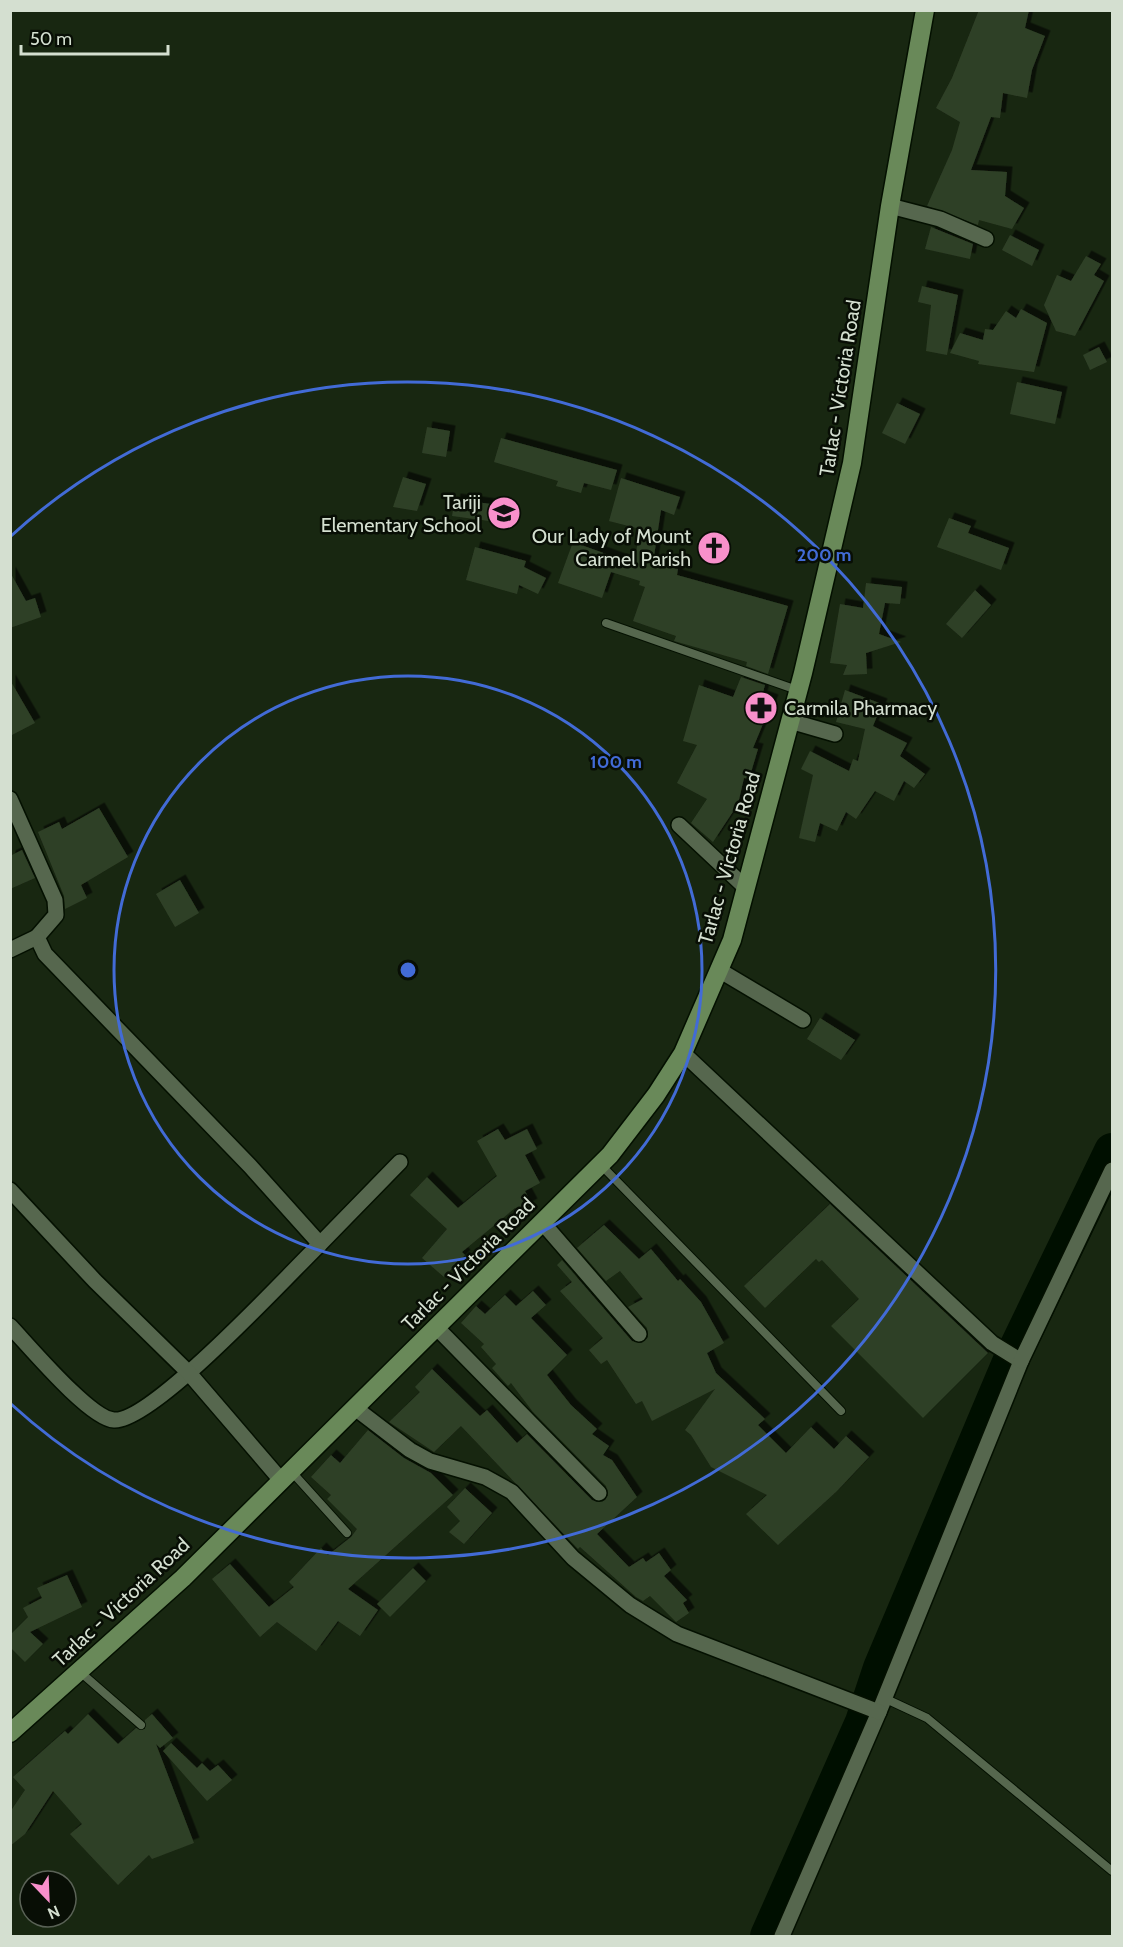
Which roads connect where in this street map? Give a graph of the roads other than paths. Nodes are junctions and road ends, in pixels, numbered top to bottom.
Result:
1 (925, 10) edge
2 (890, 206) junction
3 (986, 239) dead end
4 (606, 623) dead end
5 (798, 690) junction
6 (790, 721) junction
7 (835, 734) dead end
8 (10, 799) edge
9 (679, 825) dead end
10 (746, 888) junction
11 (37, 937) junction
12 (10, 950) edge
13 (719, 970) junction
14 (803, 1020) dead end
15 (683, 1053) junction
16 (400, 1162) dead end
17 (600, 1165) junction
18 (1113, 1170) edge
19 (10, 1190) edge
20 (542, 1222) junction
21 (320, 1244) junction
22 (10, 1326) edge
23 (436, 1327) junction
24 (639, 1334) dead end
25 (1020, 1359) junction
26 (189, 1374) junction
27 (355, 1408) junction
28 (841, 1411) dead end
29 (285, 1474) junction
30 (599, 1493) dead end
31 (347, 1533) dead end
32 (79, 1671) junction
33 (878, 1706) junction
34 (141, 1725) dead end
35 (10, 1733) edge
36 (1113, 1871) edge
37 (782, 1936) edge

1 - 2 main road, Tarlac - Victoria Road
2 - 3 street
2 - 5 main road, Tarlac - Victoria Road
4 - 5 lane
5 - 6 main road, Tarlac - Victoria Road
6 - 7 street
6 - 10 main road, Tarlac - Victoria Road
8 - 11 street
9 - 10 street
10 - 13 main road, Tarlac - Victoria Road
11 - 12 street
11 - 21 street
13 - 14 street
13 - 15 main road, Tarlac - Victoria Road
15 - 17 main road, Tarlac - Victoria Road
15 - 25 street
16 - 21 street
17 - 20 main road, Tarlac - Victoria Road
17 - 28 lane
18 - 25 street
19 - 26 street
20 - 23 main road, Tarlac - Victoria Road
20 - 24 street
21 - 26 street
22 - 26 street
23 - 27 main road, Tarlac - Victoria Road
23 - 30 street
25 - 33 street
26 - 29 street
27 - 29 main road, Tarlac - Victoria Road
27 - 33 street
29 - 31 lane
29 - 32 main road, Tarlac - Victoria Road
32 - 34 lane
32 - 35 main road, Tarlac - Victoria Road
33 - 36 lane
33 - 37 street

